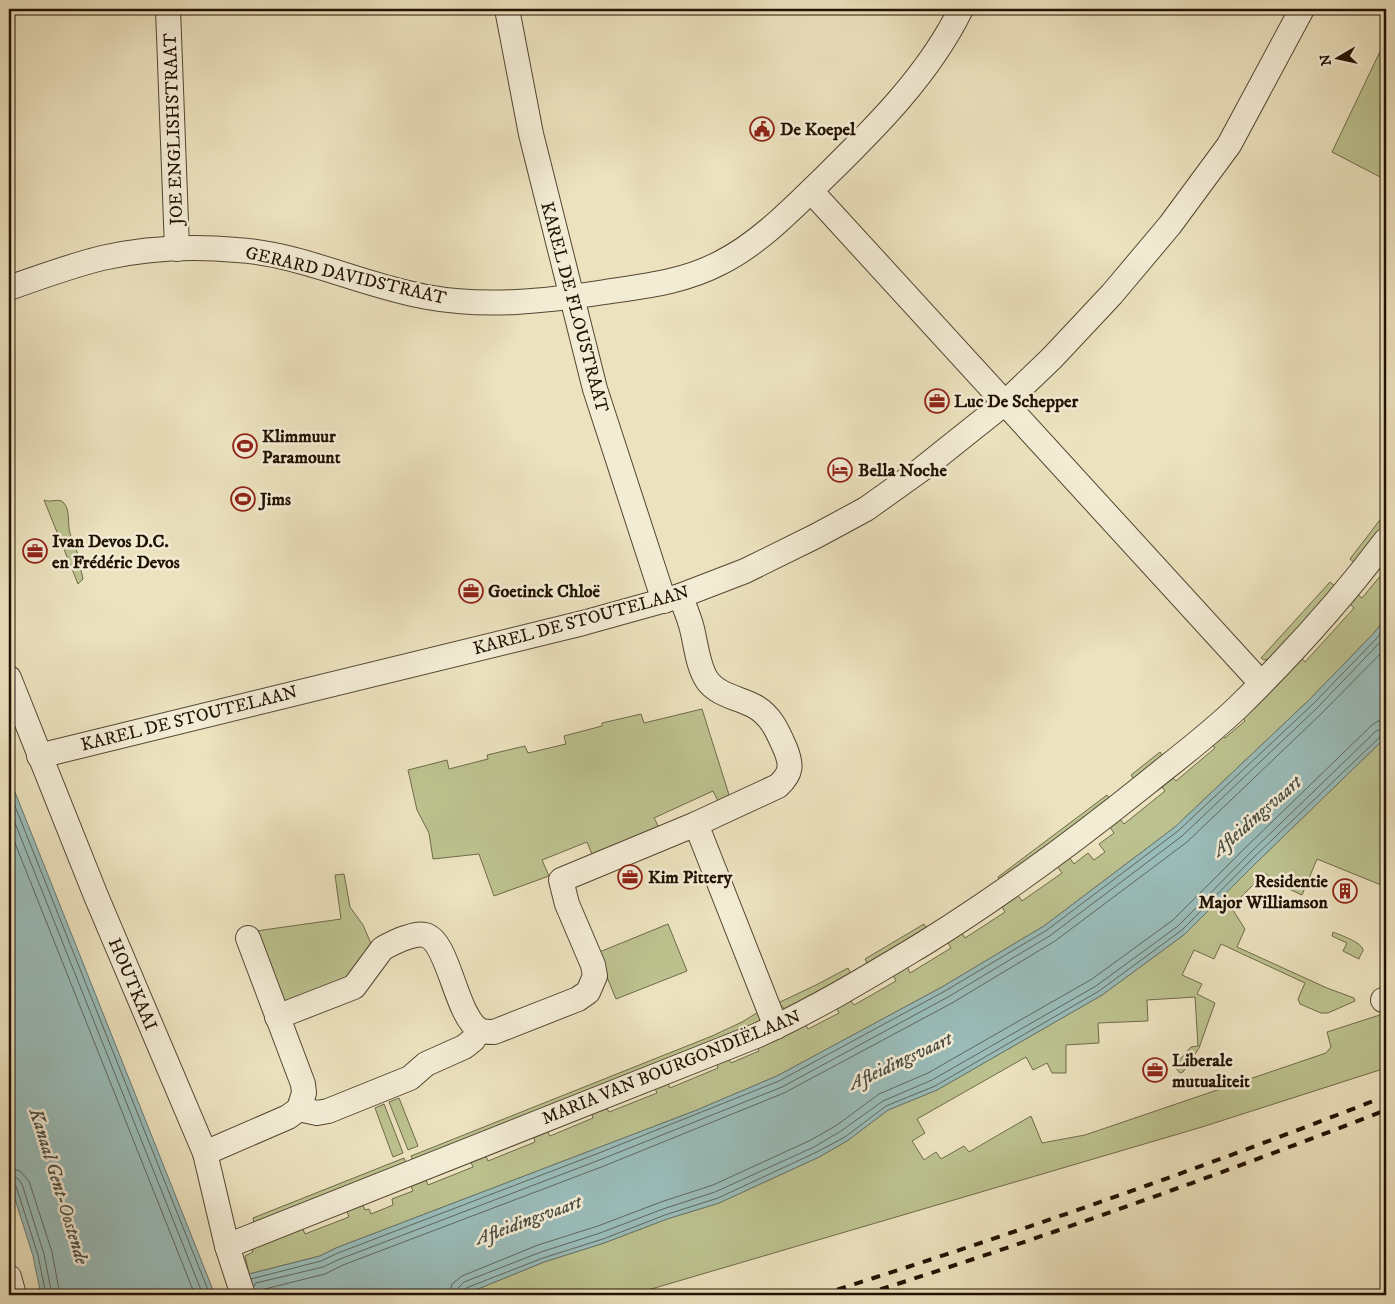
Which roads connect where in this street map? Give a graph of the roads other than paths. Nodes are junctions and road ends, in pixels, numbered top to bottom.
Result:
1 (168, 9) edge
2 (507, 9) edge
3 (961, 9) edge
4 (1302, 9) edge
5 (811, 191) junction
6 (177, 250) junction
7 (9, 288) edge
8 (571, 297) junction
9 (1006, 402) junction
10 (1386, 540) edge
11 (672, 598) junction
12 (9, 678) edge
13 (1261, 683) junction
14 (40, 756) junction
15 (696, 824) junction
16 (248, 938) dead end
17 (278, 1017) junction
18 (776, 1027) junction
19 (479, 1030) junction
20 (299, 1109) junction
21 (205, 1153) junction
22 (227, 1246) junction
23 (9, 1277) edge
24 (239, 1285) edge
25 (14, 1295) edge

1 - 6 street, JOE ENGLISHSTRAAT
2 - 8 street, KAREL DE FLOUSTRAAT
3 - 5 street, GERARD DAVIDSTRAAT
4 - 9 street, KAREL DE STOUTELAAN
5 - 8 street, GERARD DAVIDSTRAAT
5 - 9 street
6 - 7 street, GERARD DAVIDSTRAAT
6 - 8 street, GERARD DAVIDSTRAAT
8 - 11 street, KAREL DE FLOUSTRAAT
9 - 11 street, KAREL DE STOUTELAAN
9 - 13 street
10 - 13 street, MARIA VAN BOURGONDIËLAAN
11 - 14 street, KAREL DE STOUTELAAN
11 - 15 street, KAREL DE FLOUSTRAAT
12 - 14 street, HOUTKAAI
13 - 18 street, MARIA VAN BOURGONDIËLAAN
14 - 21 street, HOUTKAAI
15 - 18 street
15 - 19 street
16 - 17 street
17 - 19 street
17 - 20 street
18 - 22 street, MARIA VAN BOURGONDIËLAAN
19 - 20 street
20 - 21 street
21 - 22 street, HOUTKAAI
22 - 24 street, HOUTKAAI
23 - 25 street

